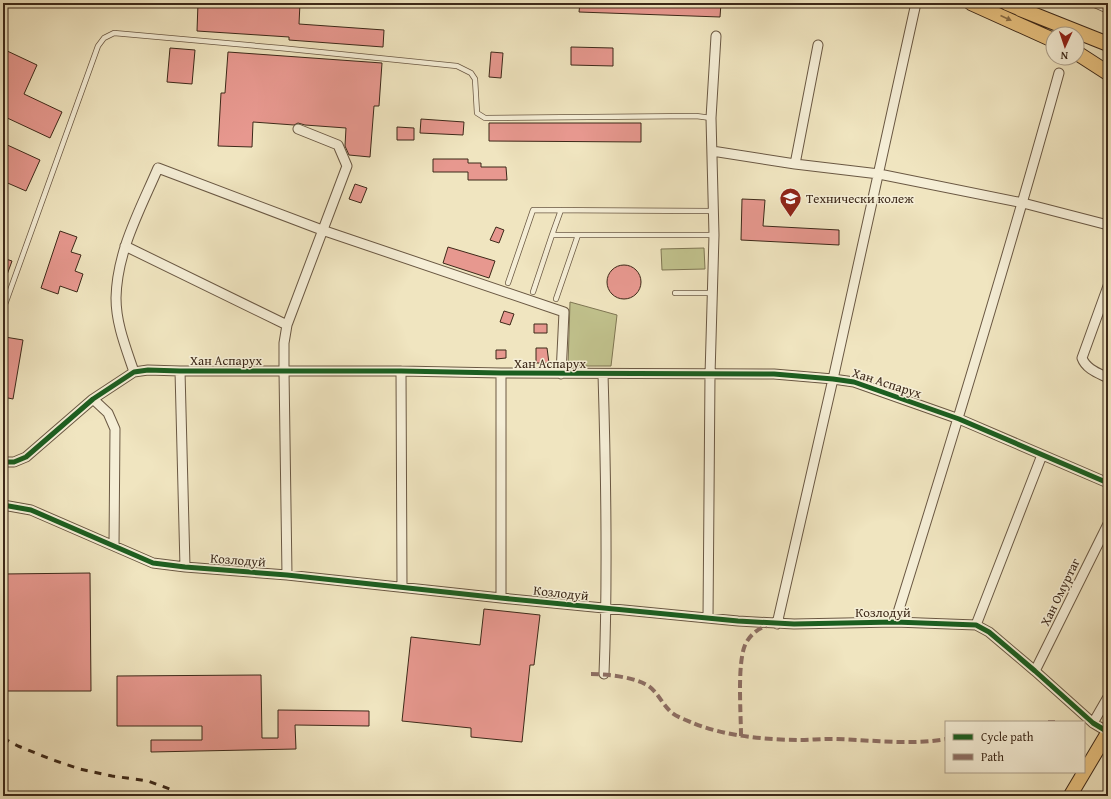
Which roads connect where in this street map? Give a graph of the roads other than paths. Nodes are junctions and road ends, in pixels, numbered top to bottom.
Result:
1 (916, 3) edge
2 (970, 3) edge
3 (1007, 3) edge
4 (1090, 3) edge
5 (1020, 9) junction
6 (1108, 10) edge
7 (1055, 26) edge
8 (716, 36) dead end
9 (1045, 36) edge
10 (1085, 41) edge
11 (1108, 44) edge
12 (818, 45) dead end
13 (1108, 54) edge
14 (1085, 56) edge
15 (1085, 57) edge
16 (1108, 69) edge
17 (1059, 73) dead end
18 (1108, 73) edge
19 (711, 118) junction
20 (298, 129) dead end
21 (712, 151) junction
22 (795, 164) junction
23 (879, 174) junction
24 (1023, 203) junction
25 (561, 210) junction
26 (713, 211) junction
27 (1108, 226) edge
28 (322, 230) junction
29 (552, 235) junction
30 (578, 235) junction
31 (714, 235) junction
32 (125, 246) junction
33 (508, 283) dead end
34 (1108, 286) edge
35 (3, 292) edge
36 (533, 292) dead end
37 (675, 293) dead end
38 (712, 293) junction
39 (8, 294) junction
40 (556, 299) dead end
41 (3, 310) edge
42 (287, 325) junction
43 (180, 371) junction
44 (284, 371) junction
45 (401, 371) junction
46 (134, 372) junction
47 (501, 373) junction
48 (561, 374) junction
49 (603, 374) junction
50 (710, 375) junction
51 (1108, 378) edge
52 (833, 379) junction
53 (93, 399) junction
54 (959, 419) junction
55 (1042, 455) junction
56 (3, 462) edge
57 (1108, 483) edge
58 (3, 505) edge
59 (1108, 524) edge
60 (114, 546) junction
61 (185, 567) junction
62 (287, 575) junction
63 (402, 587) junction
64 (501, 598) junction
65 (606, 609) junction
66 (708, 618) junction
67 (896, 622) junction
68 (777, 624) junction
69 (976, 625) junction
70 (1035, 670) junction
71 (604, 674) dead end
72 (1108, 697) edge
73 (1093, 723) junction
74 (1108, 732) edge
75 (1085, 771) edge
76 (1084, 773) edge
77 (1070, 796) edge

1 - 23 street
2 -> 9 highway
3 - 5 highway
4 - 6 lane
5 - 7 highway
5 - 11 highway
8 - 19 street
10 - 13 highway
12 - 22 street
14 - 16 highway
15 - 18 highway
17 - 24 street
19 - 21 street
19 - 39 lane
20 - 28 street
21 - 22 street
21 - 26 street
22 - 23 street
23 - 24 street
23 - 52 street
24 - 27 street
24 - 54 street
25 - 26 lane
25 - 29 lane
25 - 33 lane
26 - 31 street
28 - 32 street
28 - 42 street
28 - 48 street
29 - 30 lane
29 - 36 lane
30 - 31 lane
30 - 40 lane
31 - 38 street
32 - 42 street
32 - 46 street
34 - 51 street
35 - 39 lane
37 - 38 lane
38 - 50 street
39 - 41 lane
42 - 44 street
43 - 44 street, Хан Аспарух
43 - 46 street, Хан Аспарух
43 - 61 street
44 - 45 street, Хан Аспарух
44 - 62 street
45 - 47 street, Хан Аспарух
45 - 63 street
46 - 53 street, Хан Аспарух
47 - 48 street, Хан Аспарух
47 - 64 street
48 - 49 street, Хан Аспарух
49 - 50 street, Хан Аспарух
49 - 65 street
50 - 52 street, Хан Аспарух
50 - 66 street
52 - 54 street, Хан Аспарух
52 - 68 street
53 - 56 street, Хан Аспарух
53 - 60 street
54 - 55 street, Хан Аспарух
54 - 67 street
55 - 57 street, Хан Аспарух
55 - 69 street
58 - 60 street, Козлодуй
59 - 70 street, Хан Омуртаг
60 - 61 street, Козлодуй
61 - 62 street, Козлодуй
62 - 63 street, Козлодуй
63 - 64 street, Козлодуй
64 - 65 street, Козлодуй
65 - 66 street, Козлодуй
65 - 71 street
66 - 68 street, Козлодуй
67 - 68 street, Козлодуй
67 - 69 street, Козлодуй
69 - 70 street, Козлодуй
70 - 73 street, Козлодуй
72 - 73 street
73 - 74 street, Козлодуй
74 - 75 main road
76 - 77 main road

